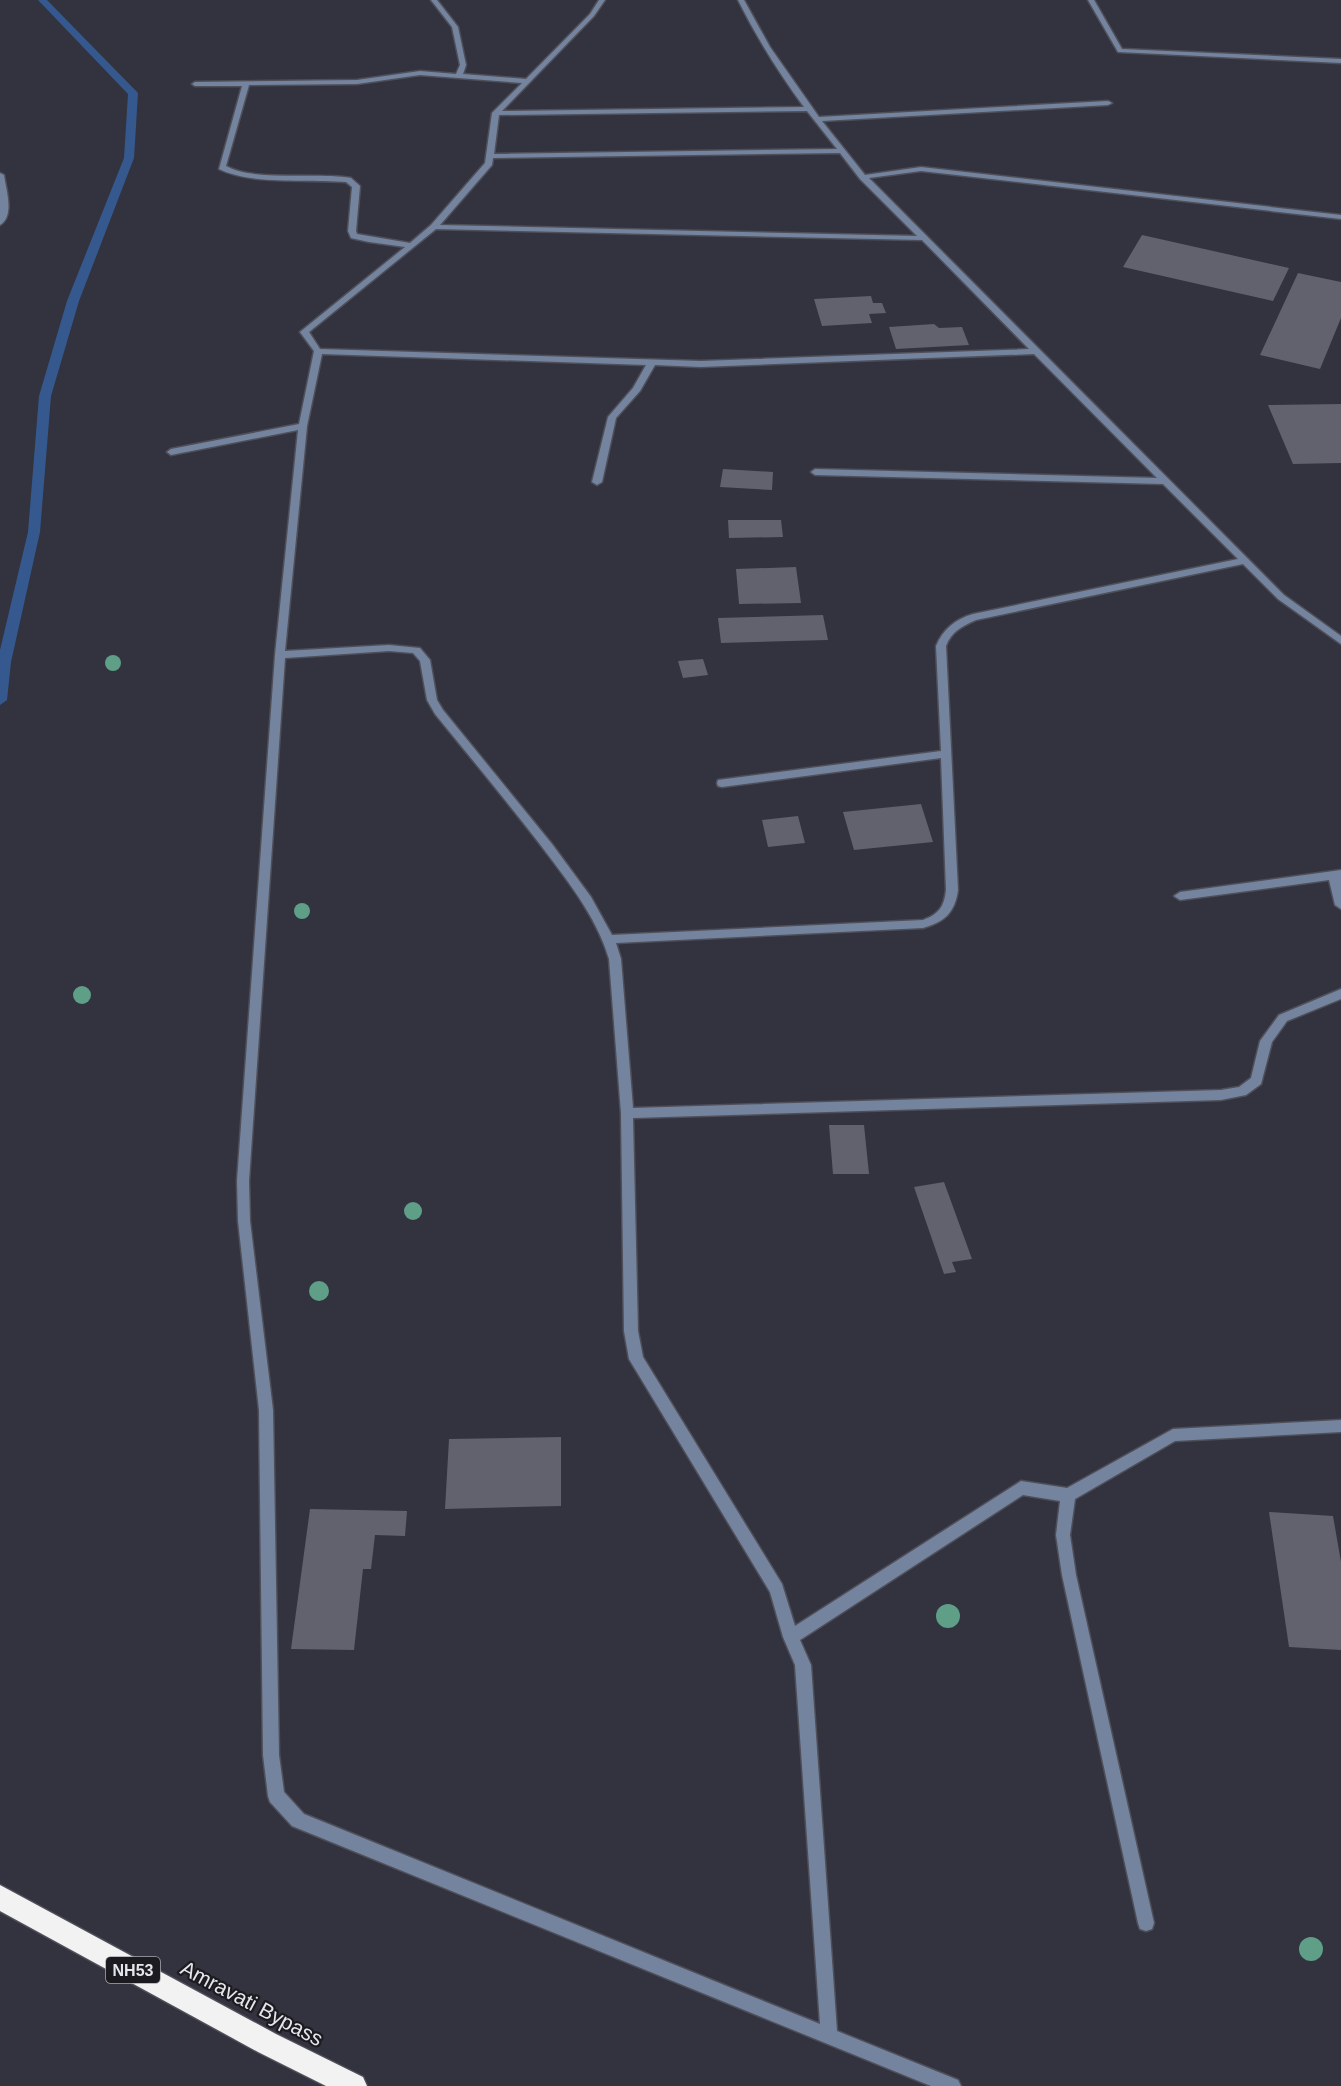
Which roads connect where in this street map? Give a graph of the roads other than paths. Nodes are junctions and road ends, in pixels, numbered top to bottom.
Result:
1 (434, 0) edge
2 (602, 0) edge
3 (741, 0) edge
4 (1091, 0) edge
5 (1341, 61) edge
6 (459, 76) junction
7 (527, 81) junction
8 (246, 83) junction
9 (195, 84) dead end
10 (1108, 103) dead end
11 (809, 109) junction
12 (496, 113) junction
13 (818, 119) junction
14 (843, 151) junction
15 (491, 156) junction
16 (0, 175) edge
17 (863, 177) junction
18 (1341, 217) edge
19 (0, 223) edge
20 (434, 227) junction
21 (924, 238) junction
22 (411, 245) junction
23 (318, 351) junction
24 (1036, 351) junction
25 (652, 362) junction
26 (303, 426) junction
27 (171, 452) dead end
28 (815, 472) dead end
29 (1165, 481) junction
30 (597, 482) dead end
31 (1245, 561) junction
32 (1341, 641) edge
33 (280, 655) junction
34 (945, 753) junction
35 (722, 783) dead end
36 (1337, 875) edge
37 (1180, 896) dead end
38 (1341, 905) edge
39 (610, 939) junction
40 (1341, 994) edge
41 (627, 1113) junction
42 (1341, 1426) edge
43 (1068, 1495) junction
44 (791, 1637) junction
45 (0, 1897) edge
46 (1146, 1923) dead end
47 (829, 2036) junction
48 (354, 2086) edge
49 (952, 2086) edge

1 - 6 street
2 - 7 street
3 - 11 street
4 - 5 street
6 - 7 street
6 - 8 street
7 - 12 street
8 - 9 street
8 - 22 street
10 - 13 street
11 - 12 street
11 - 13 street
12 - 15 street
13 - 14 street
14 - 15 street
14 - 17 street
15 - 20 street
16 - 19 street
17 - 18 street
17 - 21 street
20 - 21 street
20 - 22 street
21 - 24 street
22 - 23 street
23 - 25 street
23 - 26 street
24 - 25 street
24 - 29 street
25 - 30 street
26 - 27 street
26 - 33 street
28 - 29 street
29 - 31 street
31 - 32 street
31 - 34 street
33 - 39 street
33 - 47 street
34 - 35 street
34 - 39 street
36 - 37 street
36 - 38 street
39 - 41 street
40 - 41 street
41 - 44 street
42 - 43 street
43 - 44 street
43 - 46 street
44 - 47 street
45 - 48 highway, Amravati Bypass / NH53
47 - 49 street

